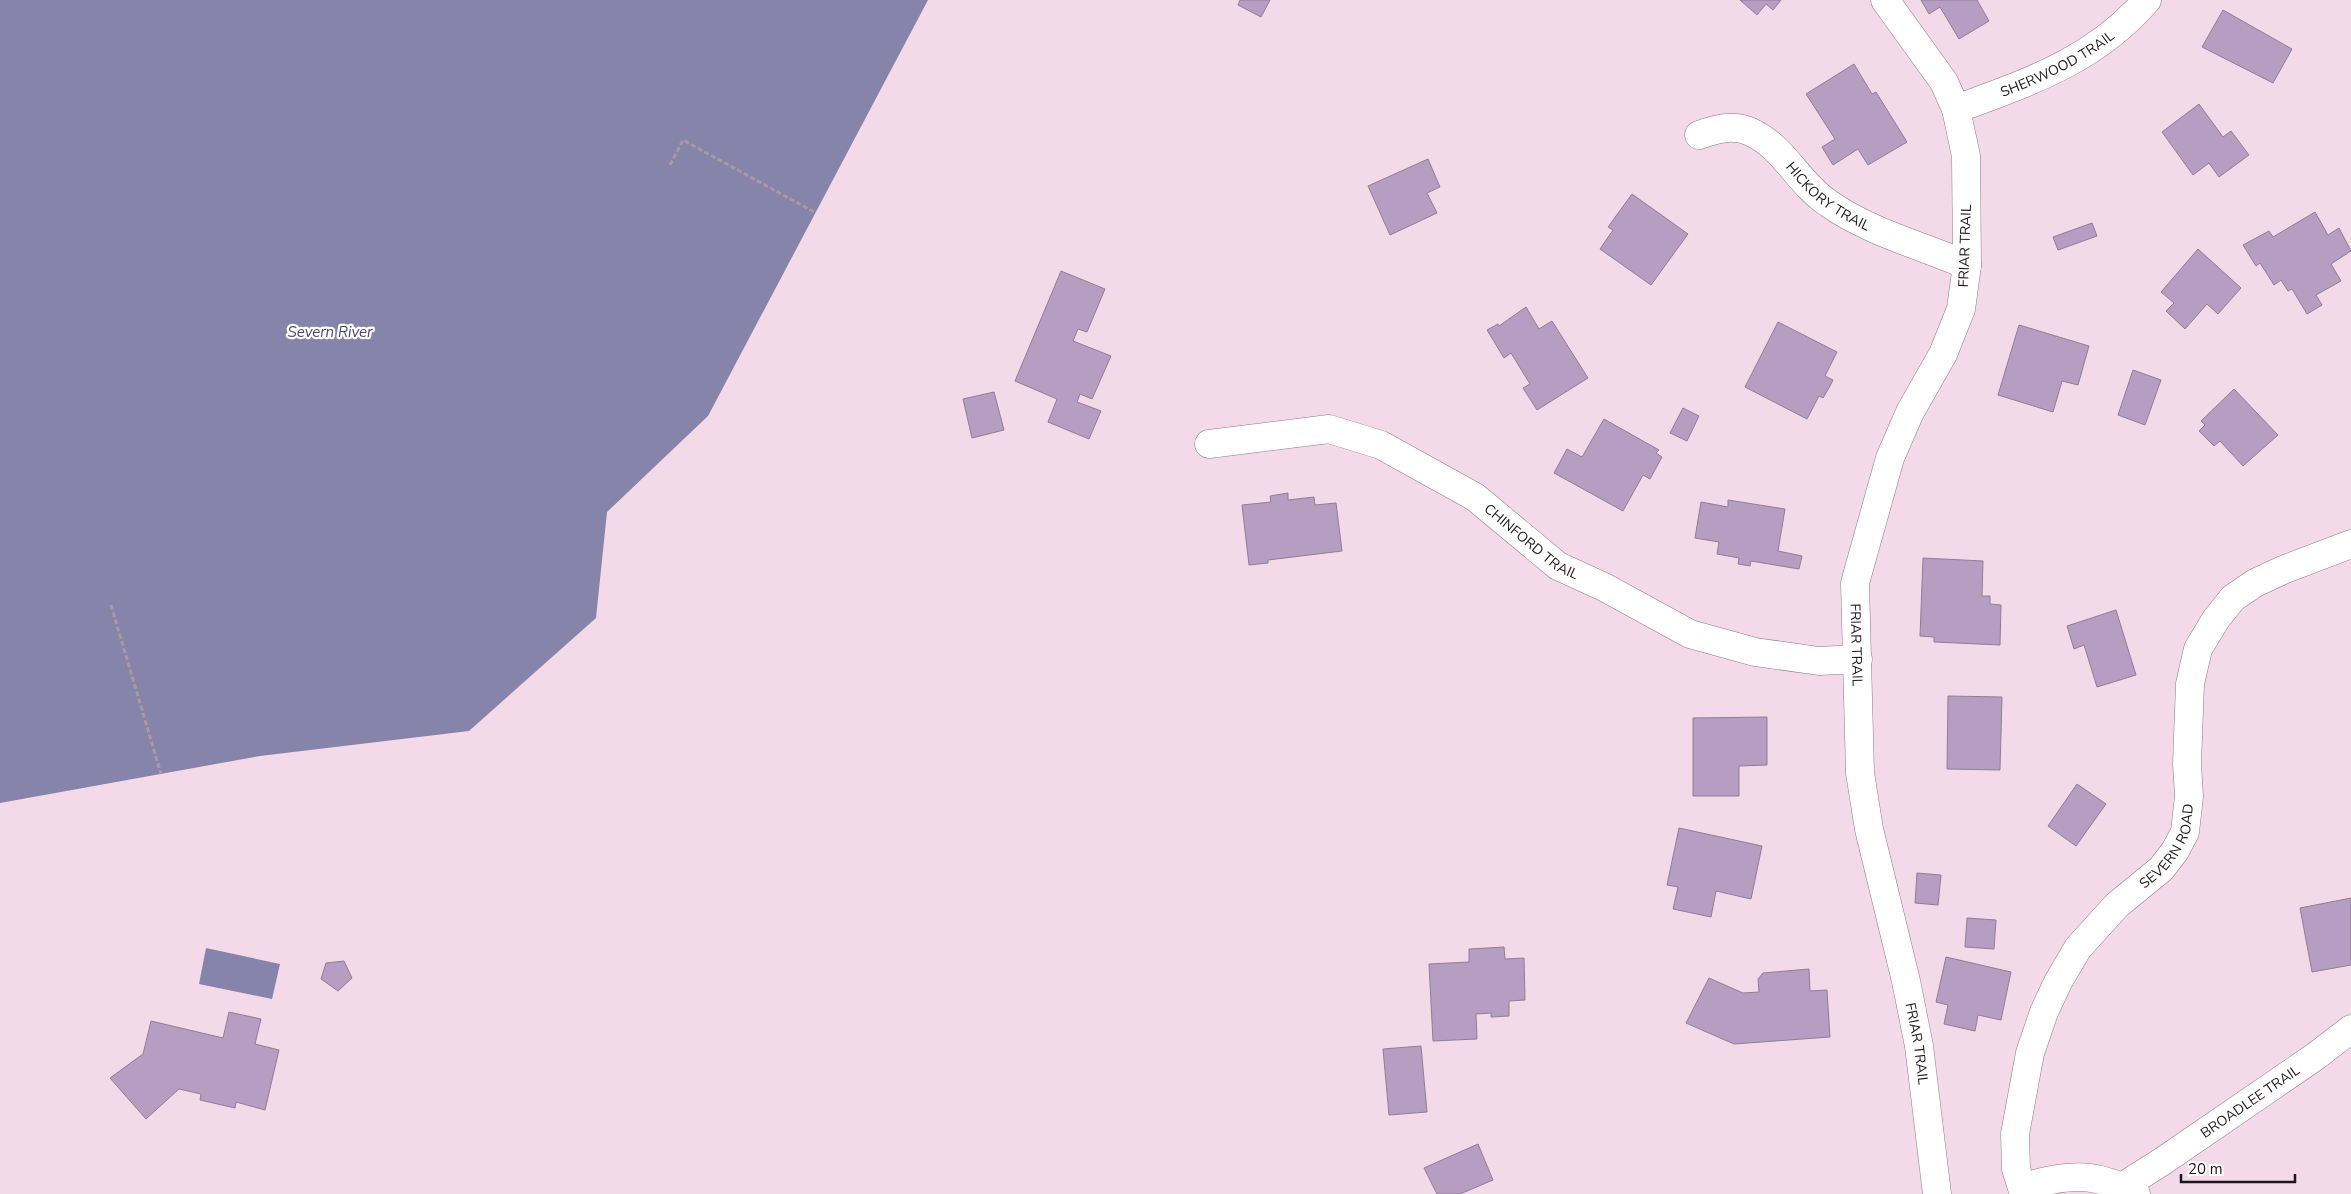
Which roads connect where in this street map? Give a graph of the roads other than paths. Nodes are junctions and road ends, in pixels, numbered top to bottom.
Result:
1 (1885, 0) edge
2 (2147, 0) edge
3 (1956, 110) junction
4 (1699, 135) dead end
5 (1967, 264) junction
6 (1209, 444) dead end
7 (2351, 544) edge
8 (1858, 659) junction
9 (2351, 1029) edge
10 (2129, 1190) edge
11 (1937, 1194) edge
12 (2024, 1194) edge
13 (2031, 1194) edge

1 - 3 street, FRIAR TRAIL
2 - 3 street, SHERWOOD TRAIL
3 - 5 street, FRIAR TRAIL
4 - 5 street, HICKORY TRAIL
5 - 8 street, FRIAR TRAIL
6 - 8 street, CHINFORD TRAIL
7 - 12 street, SEVERN ROAD
8 - 11 street, FRIAR TRAIL
9 - 10 street, BROADLEE TRAIL
10 - 13 street, BROADLEE TRAIL

